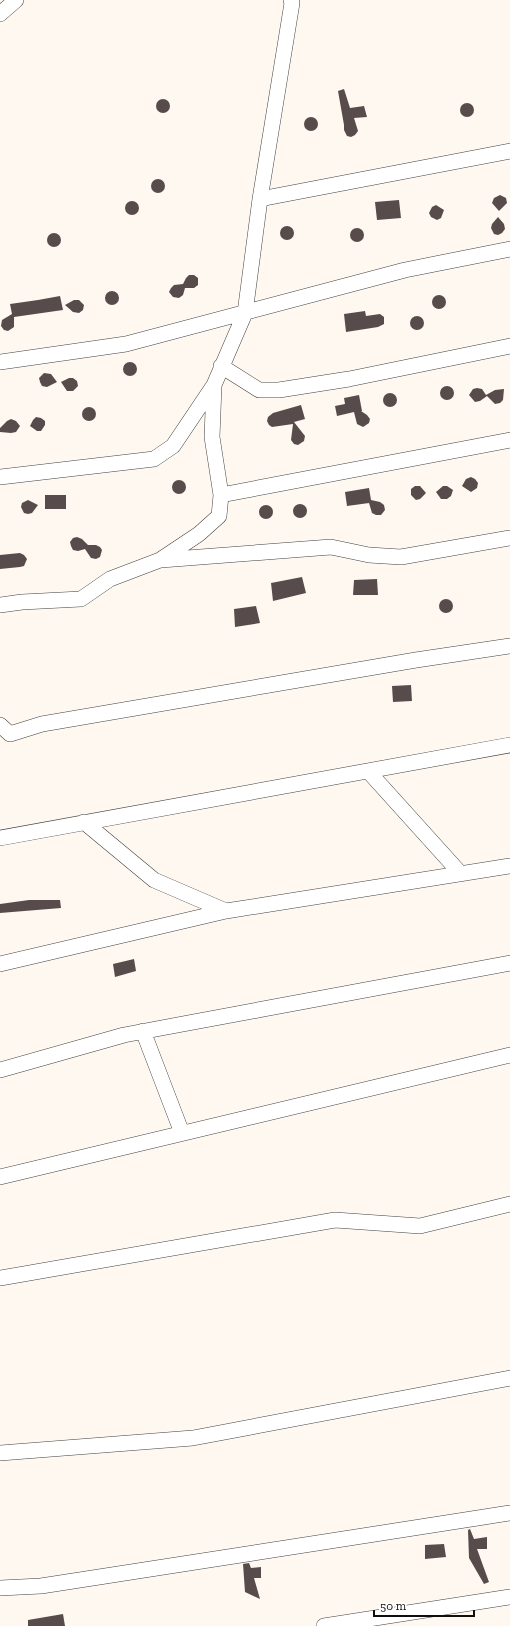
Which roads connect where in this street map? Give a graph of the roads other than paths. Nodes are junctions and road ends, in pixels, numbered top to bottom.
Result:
1 (16, 0) edge
2 (291, 0) edge
3 (0, 14) edge
4 (510, 151) edge
5 (260, 199) junction
6 (510, 249) edge
7 (245, 313) junction
8 (510, 346) edge
9 (0, 362) edge
10 (222, 366) junction
11 (214, 386) junction
12 (510, 440) edge
13 (0, 476) edge
14 (221, 496) junction
15 (510, 538) edge
16 (160, 560) junction
17 (0, 605) edge
18 (510, 646) edge
19 (0, 725) edge
20 (510, 745) edge
21 (368, 771) junction
22 (84, 822) junction
23 (0, 838) edge
24 (510, 866) edge
25 (461, 874) junction
26 (226, 911) junction
27 (510, 963) edge
28 (0, 964) edge
29 (143, 1031) junction
30 (510, 1055) edge
31 (0, 1070) edge
32 (182, 1133) junction
33 (0, 1177) edge
34 (510, 1204) edge
35 (0, 1278) edge
36 (510, 1378) edge
37 (0, 1453) edge
38 (510, 1512) edge
39 (0, 1588) edge
40 (510, 1597) edge
41 (324, 1626) edge

1 - 3 street
2 - 5 street
4 - 5 street
5 - 7 street
6 - 7 street
7 - 9 street
7 - 10 street
8 - 10 street
10 - 11 street
11 - 13 street
11 - 14 street
12 - 14 street
14 - 16 street
15 - 16 street
16 - 17 street
18 - 19 street
20 - 21 street
21 - 22 street
21 - 25 street
22 - 23 street
22 - 26 street
24 - 25 street
25 - 26 street
26 - 28 street
27 - 29 street
29 - 31 street
29 - 32 street
30 - 32 street
32 - 33 street
34 - 35 street
36 - 37 street
38 - 39 street
40 - 41 street

